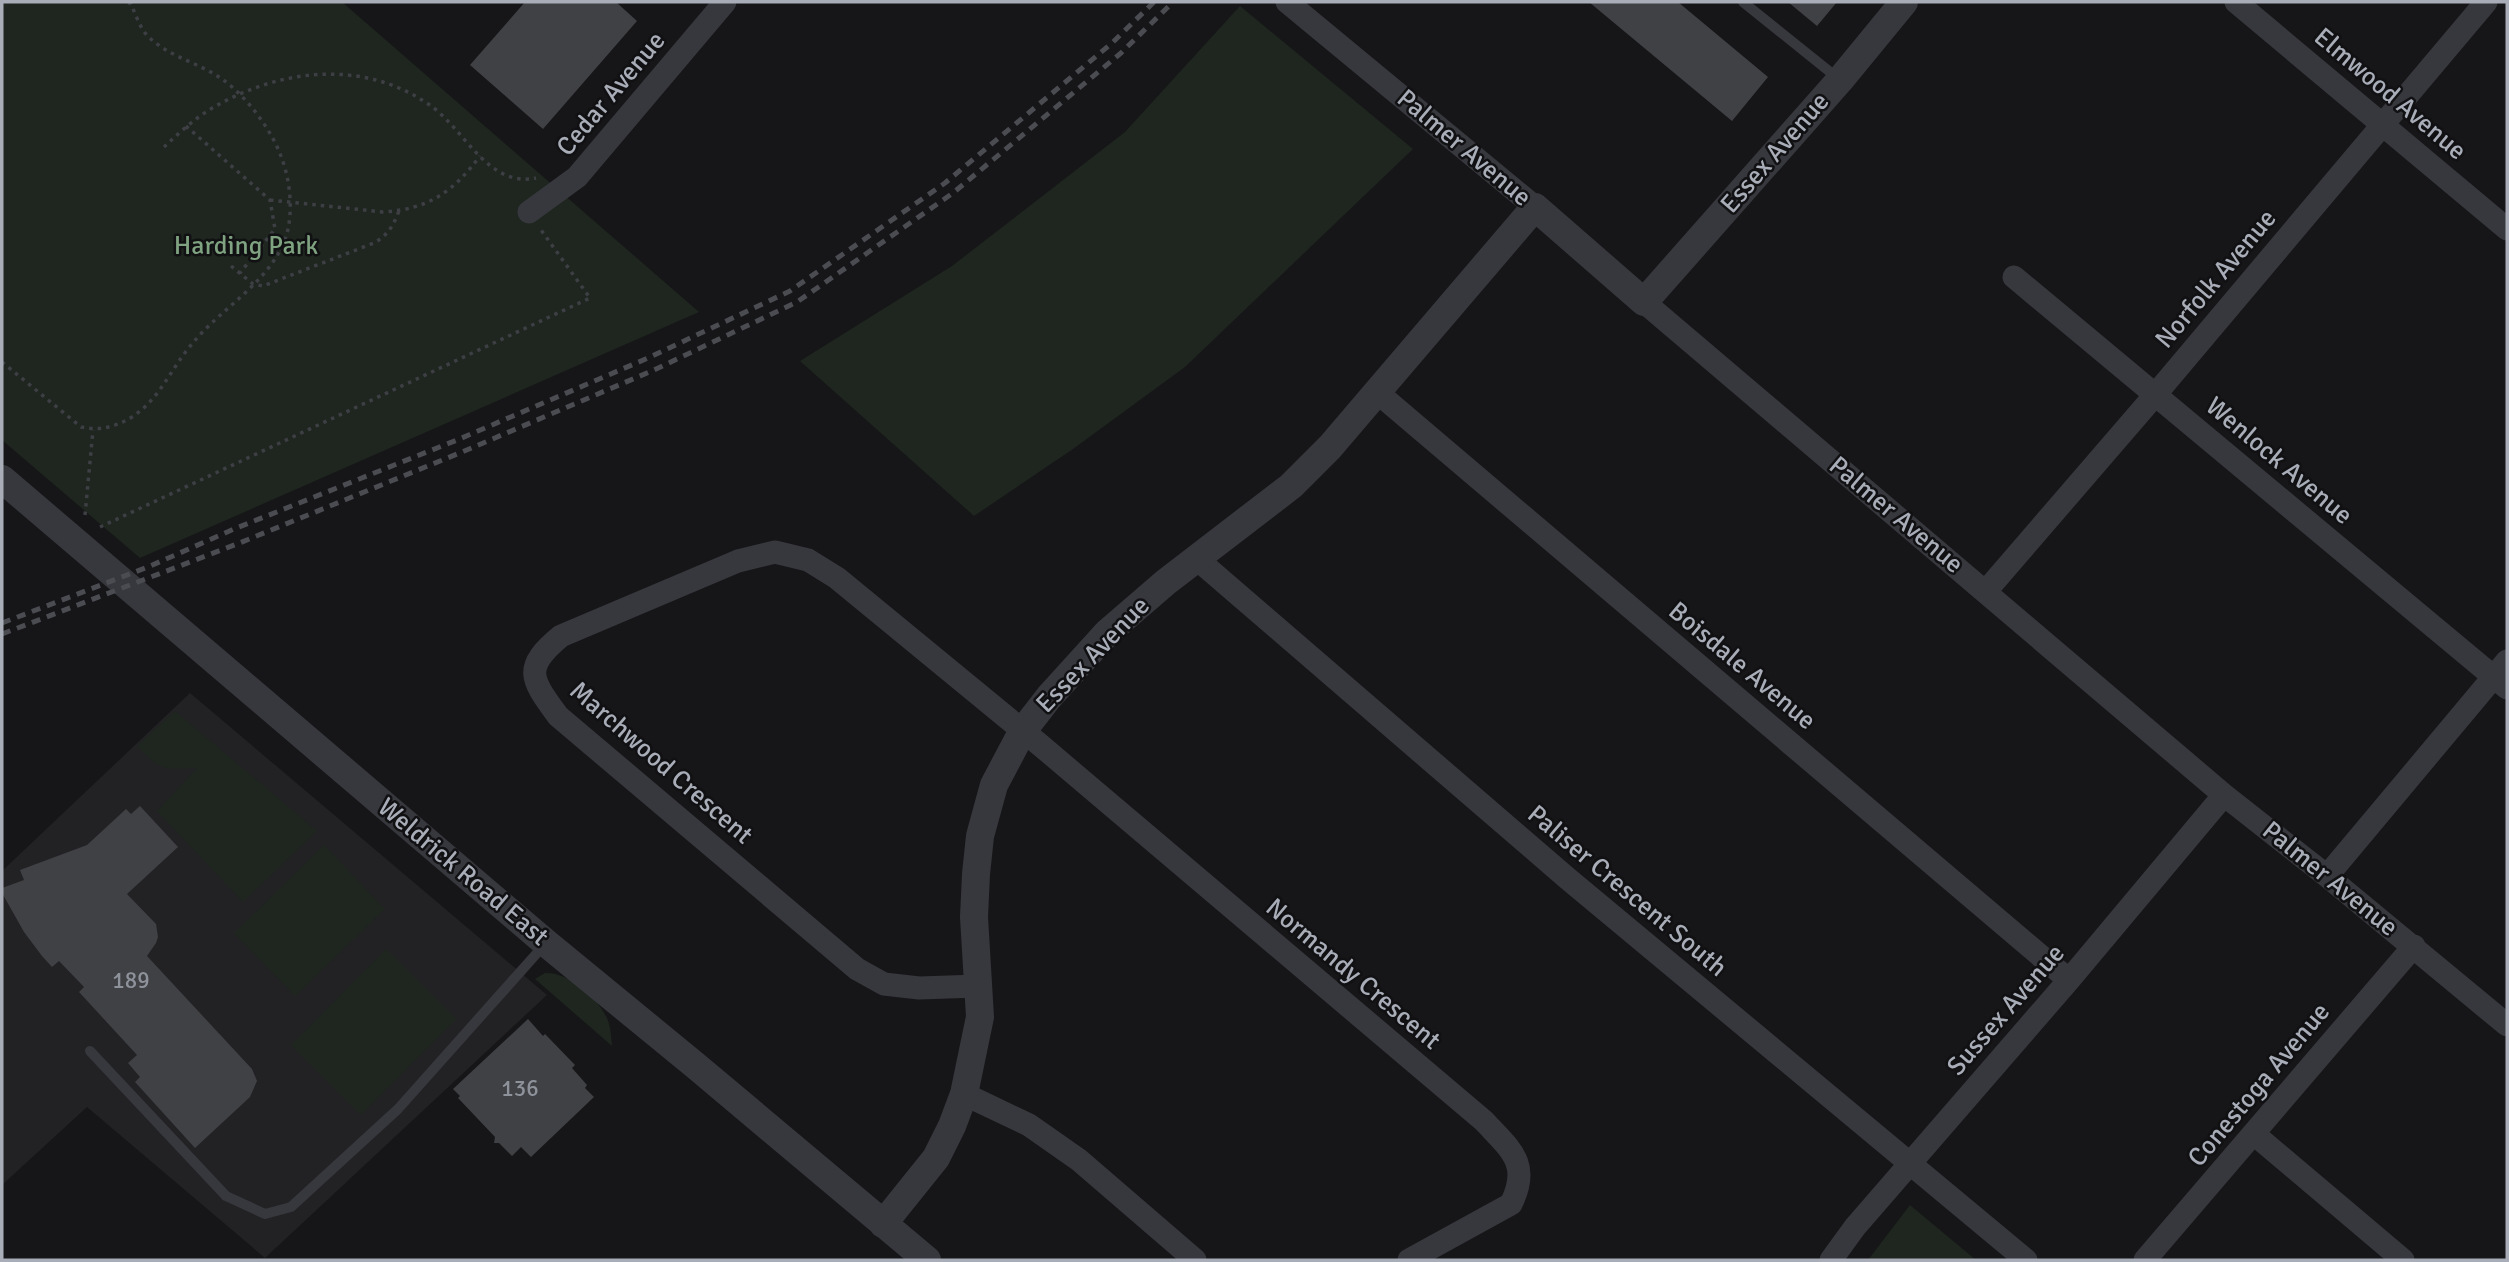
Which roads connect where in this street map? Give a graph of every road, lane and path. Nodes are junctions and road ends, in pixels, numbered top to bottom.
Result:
1 (725, 2) edge
2 (1287, 2) edge
3 (1743, 2) edge
4 (1904, 2) edge
5 (2236, 2) edge
6 (2486, 2) edge
7 (130, 3) edge
8 (1840, 80) junction
9 (240, 94) junction
10 (2384, 125) junction
11 (186, 126) junction
12 (164, 147) dead end
13 (480, 156) junction
14 (548, 173) dead end
15 (270, 200) junction
16 (289, 203) junction
17 (1535, 207) junction
18 (399, 211) junction
19 (529, 212) joint
20 (2507, 229) edge
21 (231, 266) dead end
22 (240, 274) junction
23 (2014, 277) dead end
24 (253, 284) junction
25 (1644, 302) junction
26 (2, 362) edge
27 (1378, 393) junction
28 (2155, 395) junction
29 (93, 430) junction
30 (2, 479) edge
31 (85, 514) dead end
32 (100, 527) dead end
33 (1197, 559) junction
34 (1986, 590) junction
35 (2503, 675) edge
36 (1022, 732) junction
37 (2224, 794) junction
38 (2327, 876) junction
39 (546, 943) junction
40 (2414, 946) junction
41 (2070, 980) junction
42 (978, 986) junction
43 (2507, 1025) edge
44 (90, 1051) dead end
45 (964, 1094) junction
46 (2254, 1135) junction
47 (1911, 1164) junction
48 (883, 1224) junction
49 (926, 1260) edge
50 (1195, 1260) edge
51 (1409, 1260) edge
52 (1831, 1260) edge
53 (2026, 1260) edge
54 (2146, 1260) edge
55 (2403, 1260) edge

1 - 19 street, Cedar Avenue
2 - 17 street, Palmer Avenue
3 - 8 lane
4 - 8 street, Essex Avenue
5 - 10 street, Elmwood Avenue
6 - 10 street, Norfolk Avenue
7 - 9 path
8 - 25 street, Essex Avenue
9 - 11 path
9 - 13 path
9 - 16 path
10 - 20 street, Elmwood Avenue
10 - 28 street, Norfolk Avenue
11 - 12 path
11 - 15 path
13 - 14 path
13 - 18 path
15 - 16 path
15 - 22 path
16 - 18 path
16 - 24 path
17 - 25 street, Palmer Avenue
17 - 27 street, Essex Avenue
18 - 24 path
19 - 32 path
21 - 22 path
22 - 24 path
23 - 28 street, Wenlock Avenue
24 - 29 path
25 - 34 street, Palmer Avenue
26 - 29 path
27 - 33 street, Essex Avenue
27 - 41 street, Boisdale Avenue
28 - 34 street, Norfolk Avenue
28 - 35 street, Wenlock Avenue
29 - 31 path
30 - 39 street, Weldrick Road East
33 - 36 street, Essex Avenue
33 - 47 street, Paliser Crescent South
34 - 37 street, Palmer Avenue
35 - 38 street
36 - 42 street, Essex Avenue
36 - 42 street, Marchwood Crescent
36 - 51 street, Normandy Crescent
37 - 38 street, Palmer Avenue
37 - 41 street, Sussex Avenue
38 - 40 street, Palmer Avenue
39 - 44 lane
39 - 48 street, Weldrick Road East
40 - 43 street, Palmer Avenue
40 - 46 street, Conestoga Avenue
41 - 47 street, Sussex Avenue
42 - 45 street, Essex Avenue
45 - 48 street, Essex Avenue
45 - 50 street
46 - 54 street, Conestoga Avenue
46 - 55 street
47 - 52 street, Sussex Avenue
47 - 53 street, Paliser Crescent South
48 - 49 street, Weldrick Road East

